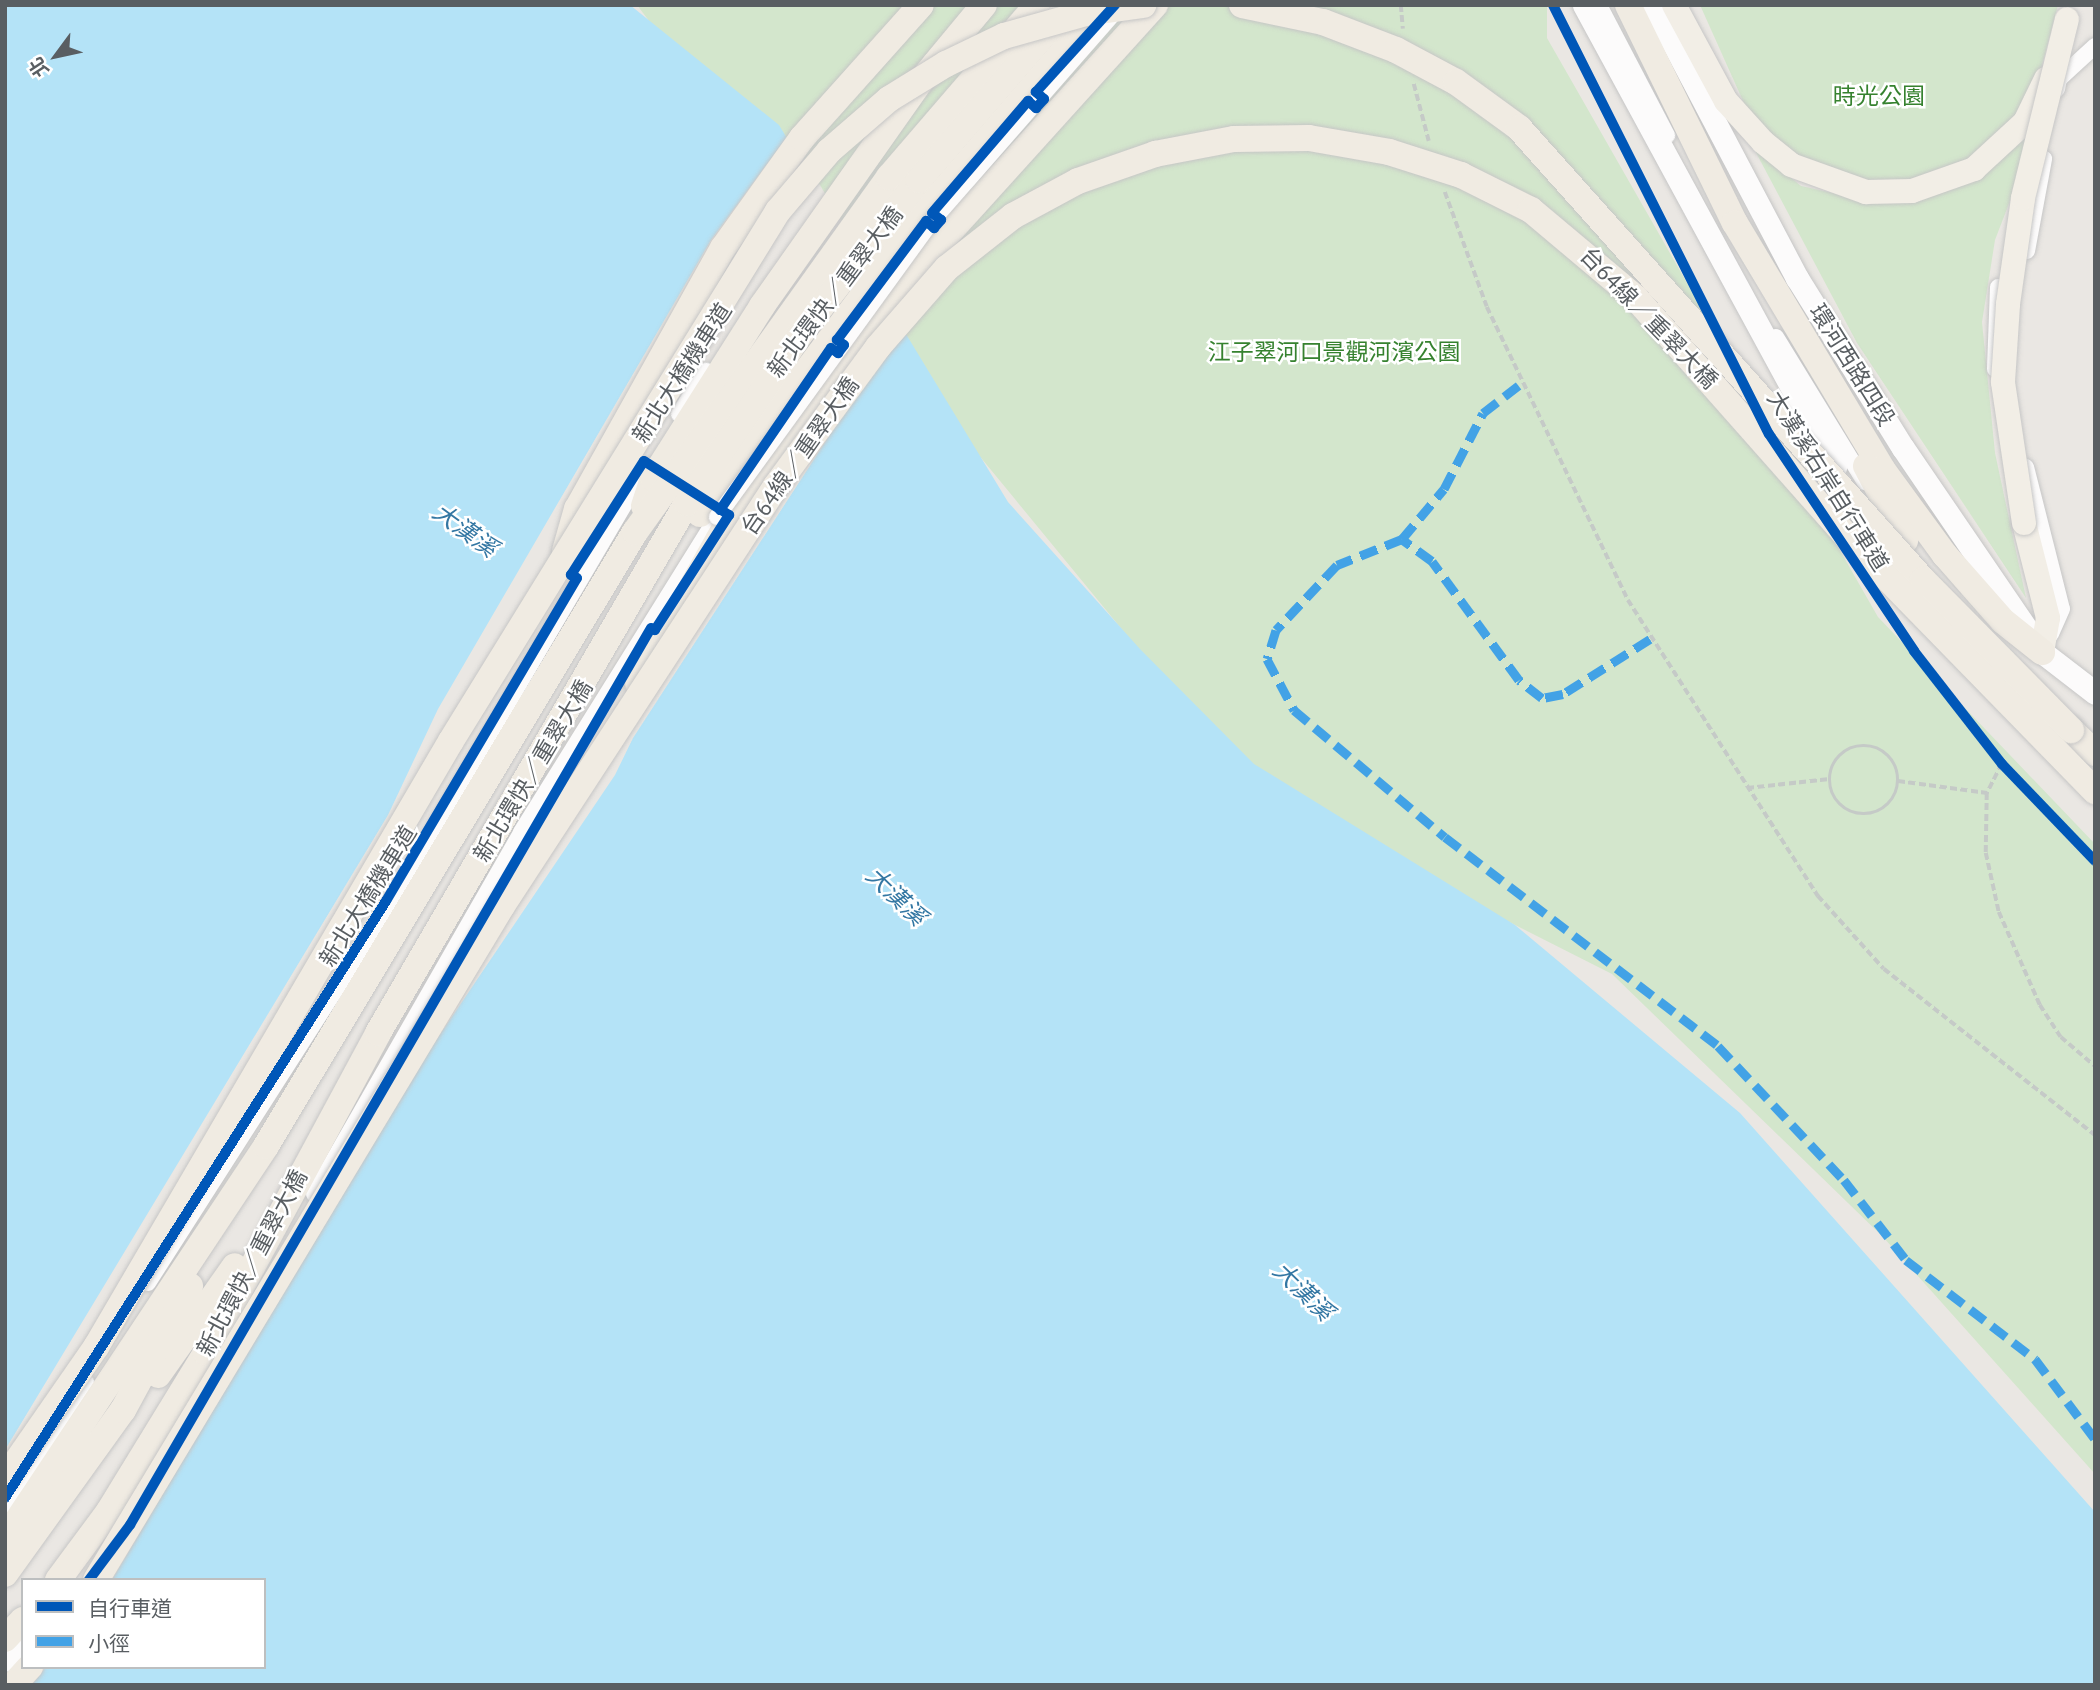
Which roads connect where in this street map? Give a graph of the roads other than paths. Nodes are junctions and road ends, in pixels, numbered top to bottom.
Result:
1 (921, 5) edge
2 (969, 5) edge
3 (984, 5) edge
4 (1037, 5) edge
5 (1071, 5) edge
6 (1103, 5) edge
7 (1121, 5) edge
8 (1143, 5) edge
9 (1155, 5) edge
10 (1242, 5) edge
11 (1584, 5) edge
12 (1599, 5) edge
13 (1611, 5) edge
14 (1628, 5) edge
15 (1640, 5) edge
16 (1653, 5) edge
17 (1674, 5) edge
18 (2070, 10) edge
19 (2095, 46) edge
20 (2059, 79) junction
21 (1878, 473) junction
22 (1884, 506) junction
23 (635, 532) junction
24 (1905, 540) junction
25 (657, 562) junction
26 (559, 570) junction
27 (2042, 652) junction
28 (2015, 682) junction
29 (2095, 693) edge
30 (622, 718) junction
31 (2095, 752) edge
32 (2095, 769) edge
33 (2095, 791) edge
34 (2095, 797) edge
35 (266, 1146) junction
36 (290, 1188) junction
37 (5, 1478) edge
38 (5, 1506) edge
39 (5, 1539) edge
40 (5, 1574) edge
41 (59, 1578) edge
42 (82, 1578) edge
43 (97, 1578) edge
44 (5, 1588) edge
45 (21, 1622) edge
46 (5, 1639) edge
47 (21, 1650) edge
48 (5, 1664) edge
49 (28, 1669) edge
50 (13, 1685) edge

1 - 26 highway, bridge
2 - 38 street, 新北大橋機車道, bridge
3 - 23 highway, bridge
4 - 23 highway, 新北環快／重翠大橋, bridge
5 - 25 highway, 新北環快／重翠大橋, bridge
6 - 25 highway
7 - 42 street, bridge
8 - 26 highway, bridge
9 - 30 highway, bridge
10 - 22 highway, 台64線／重翠大橋, bridge
11 - 24 main road
12 - 21 street
13 - 21 highway
14 - 21 highway
15 - 21 street
16 - 27 main road, 環河西路四段
17 - 18 main road, bridge
18 - 20 street
18 - 27 main road, bridge
19 - 20 street
20 - 27 street
20 - 27 street
21 - 22 highway
22 - 24 highway
22 - 27 highway
22 - 31 highway, bridge
23 - 35 highway, 新北環快／重翠大橋
24 - 28 main road
25 - 36 highway, 新北環快／重翠大橋
26 - 37 highway, bridge
27 - 28 main road
27 - 29 main road, 環河西路四段
28 - 32 main road
28 - 34 main road
30 - 33 highway, 台64線／重翠大橋, bridge
30 - 43 highway, 台64線／重翠大橋, bridge
35 - 39 highway, 新北環快／重翠大橋
35 - 40 highway
36 - 41 highway, 新北環快／重翠大橋
36 - 44 highway
45 - 46 highway
47 - 48 street
49 - 50 highway

